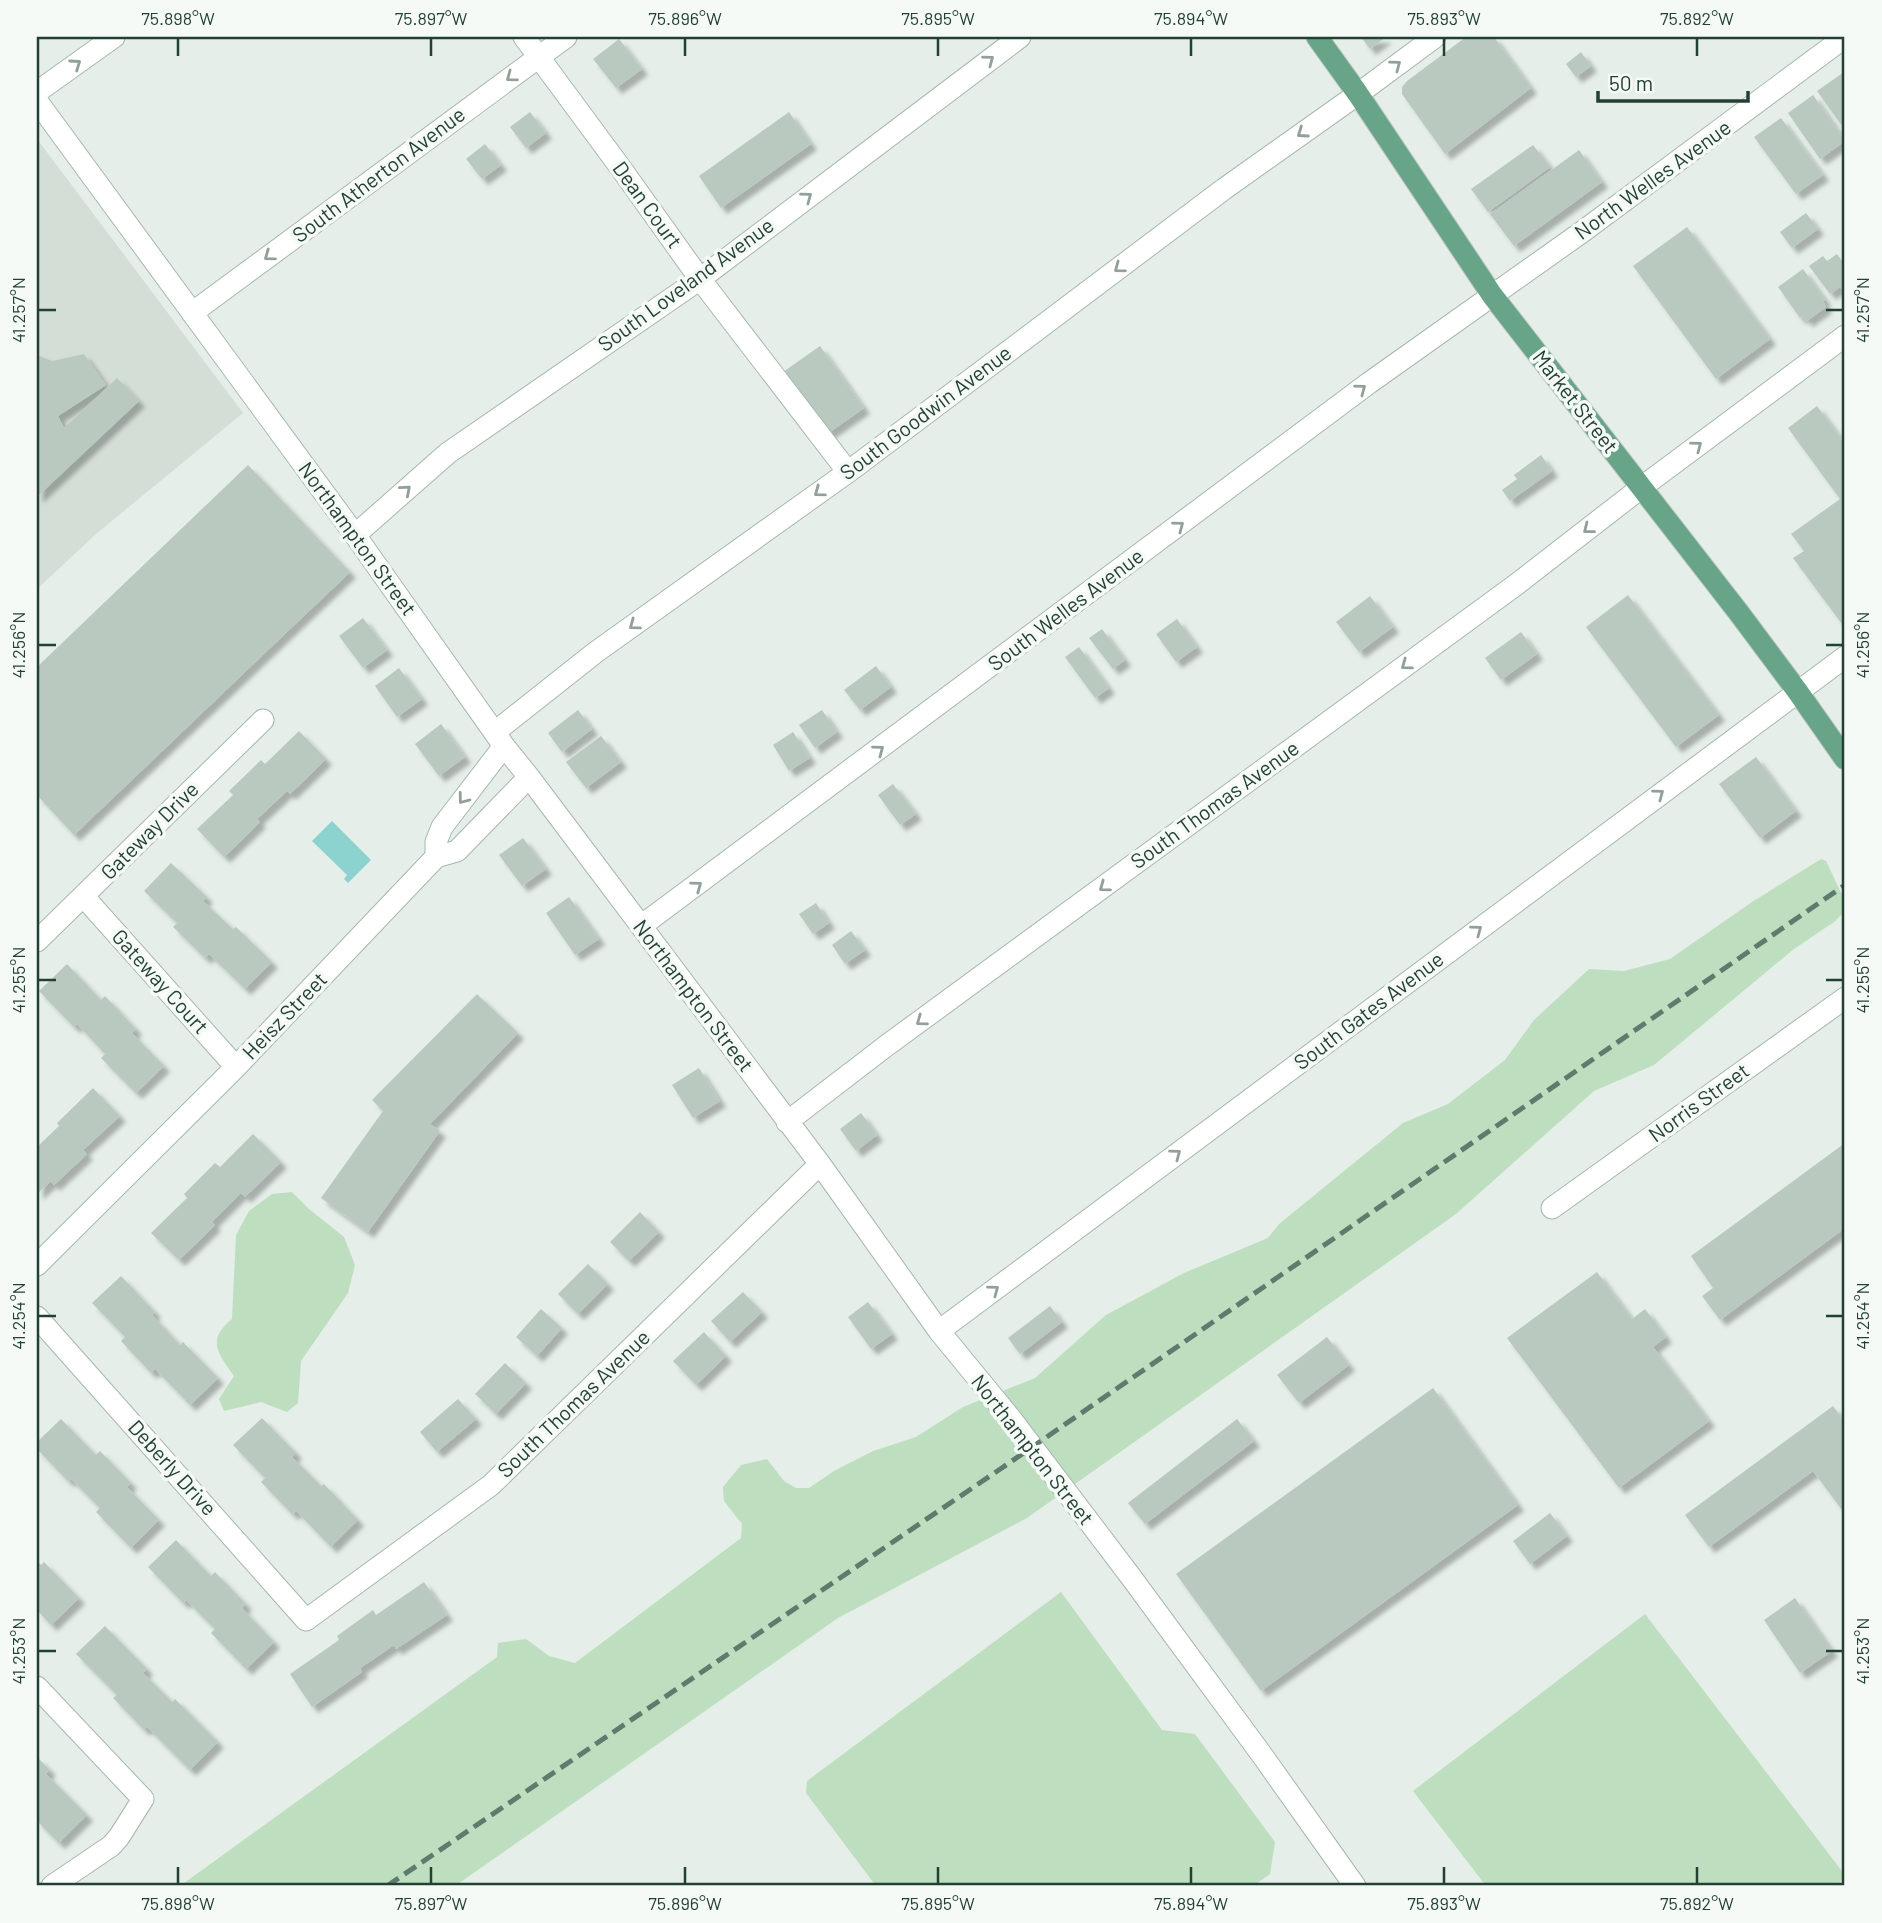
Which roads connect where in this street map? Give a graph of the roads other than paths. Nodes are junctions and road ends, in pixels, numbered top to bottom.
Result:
1 (114, 37) edge
2 (524, 37) edge
3 (566, 37) edge
4 (1020, 37) edge
5 (1317, 37) edge
6 (1434, 37) edge
7 (1845, 37) edge
8 (539, 56) junction
9 (37, 92) edge
10 (1358, 94) junction
11 (37, 101) edge
12 (700, 279) junction
13 (1492, 295) junction
14 (192, 313) junction
15 (1845, 337) edge
16 (848, 471) junction
17 (1642, 487) junction
18 (355, 535) junction
19 (1845, 657) edge
20 (1798, 692) junction
21 (263, 720) dead end
22 (499, 739) junction
23 (1845, 759) edge
24 (528, 777) junction
25 (436, 857) junction
26 (84, 897) junction
27 (642, 926) junction
28 (37, 941) edge
29 (1845, 998) edge
30 (236, 1067) junction
31 (787, 1122) junction
32 (820, 1164) junction
33 (1552, 1208) dead end
34 (37, 1265) edge
35 (37, 1317) edge
36 (939, 1331) junction
37 (306, 1620) joint
38 (37, 1688) edge
39 (52, 1886) edge
40 (1355, 1886) edge

9 -> 1 street
2 - 8 street, Dean Court
3 - 8 street, South Atherton Avenue
12 -> 4 street, South Loveland Avenue
5 - 10 main road, Market Street
10 -> 6 street, South Goodwin Avenue
7 - 13 street, North Welles Avenue
8 - 12 street, Dean Court
8 -> 14 street, South Atherton Avenue
10 - 13 main road, Market Street
10 -> 16 street, South Goodwin Avenue
11 - 14 street, Northampton Street
12 - 16 street, Dean Court
18 -> 12 street, South Loveland Avenue
13 - 17 main road, Market Street
27 -> 13 street, South Welles Avenue
14 - 18 street, Northampton Street
17 -> 15 street, South Thomas Avenue
16 -> 22 street, South Goodwin Avenue
17 - 20 main road, Market Street
17 -> 31 street, South Thomas Avenue
18 - 22 street, Northampton Street
19 - 20 street, South Gates Avenue
20 - 23 main road, Market Street
36 -> 20 street, South Gates Avenue
21 - 26 street, Gateway Drive
22 - 24 street, Northampton Street
22 -> 25 street, Heisz Street
24 - 25 street
24 - 27 street, Northampton Street
25 - 30 street, Heisz Street
26 - 28 street, Gateway Drive
26 - 30 street, Gateway Court
27 - 31 street, Northampton Street
29 - 33 street, Norris Street
30 - 34 street, Heisz Street
31 - 32 street, Northampton Street
32 - 36 street, Northampton Street
32 - 37 street, South Thomas Avenue
35 - 37 street, Deberly Drive
36 - 40 street, Northampton Street
38 - 39 street

